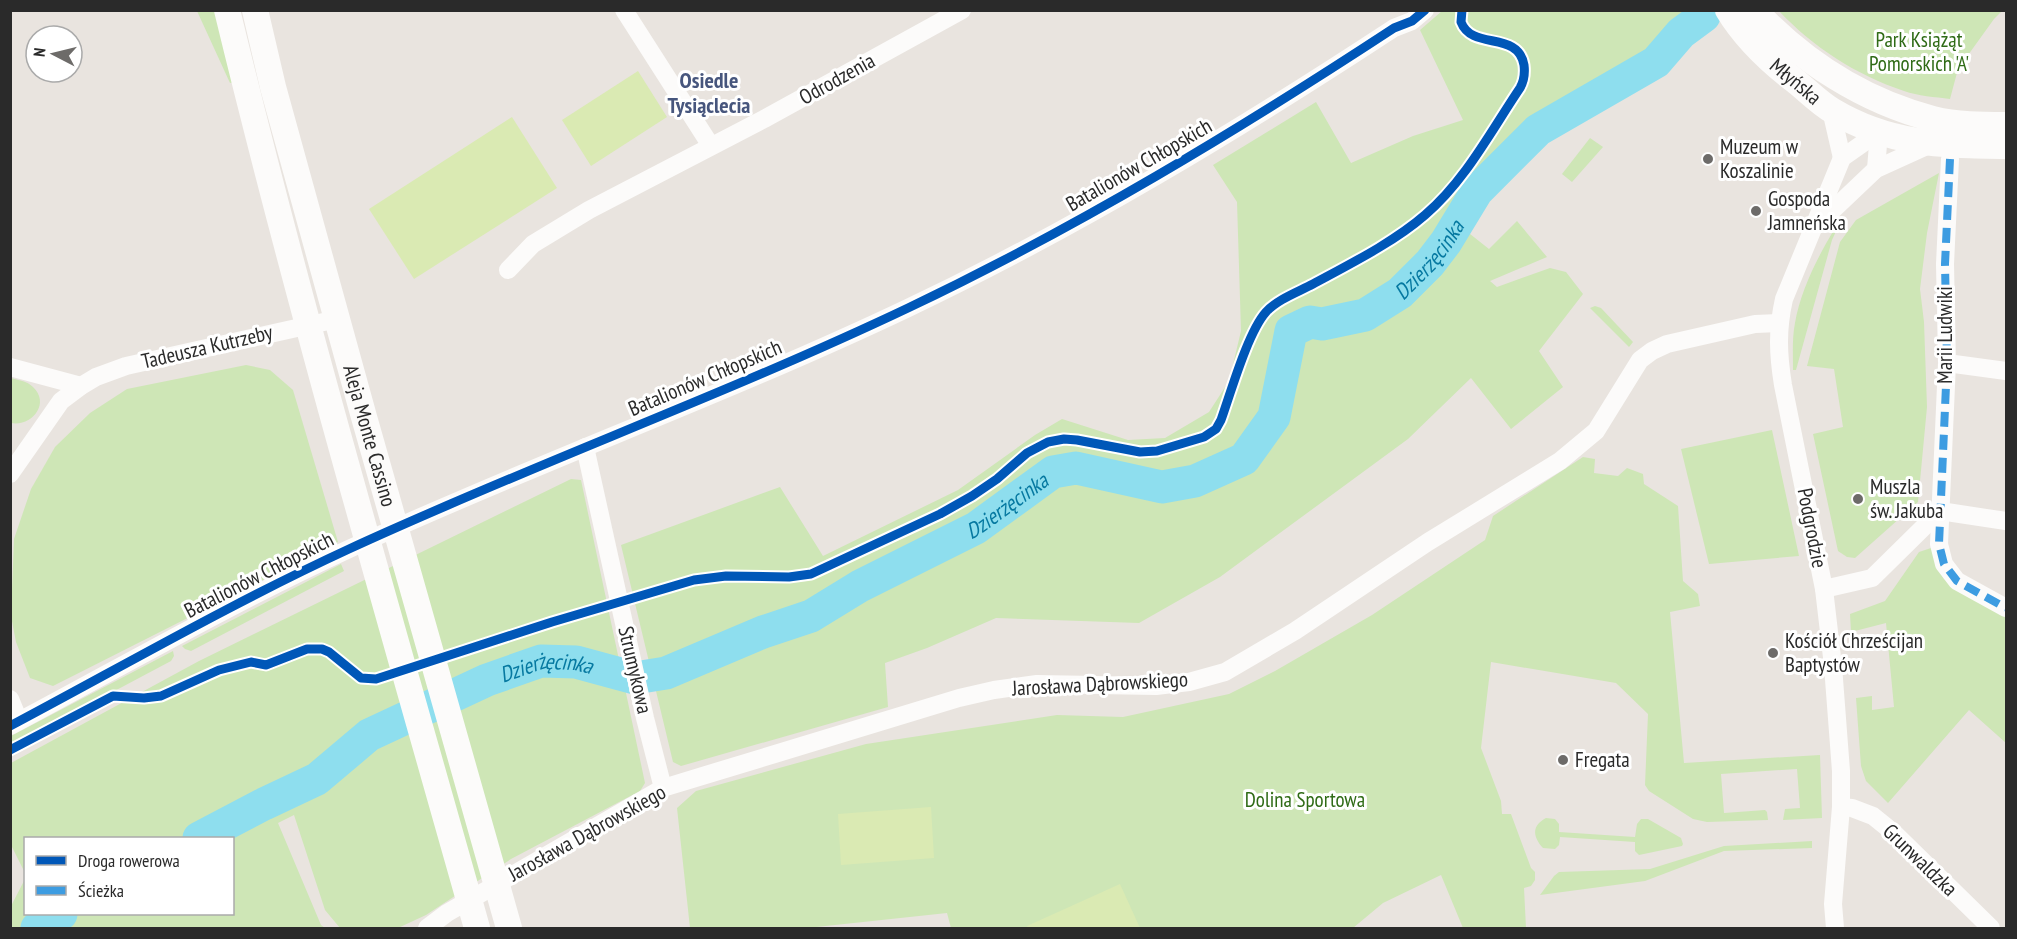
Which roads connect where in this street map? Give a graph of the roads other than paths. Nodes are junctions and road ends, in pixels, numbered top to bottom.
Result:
1 (227, 10) edge
2 (255, 10) edge
3 (624, 10) edge
4 (962, 10) edge
5 (1409, 10) edge
6 (1425, 10) edge
7 (1737, 12) edge
8 (1394, 28) junction
9 (1869, 96) junction
10 (1832, 110) junction
11 (1934, 119) junction
12 (2007, 125) edge
13 (1879, 132) junction
14 (711, 146) junction
15 (2007, 146) edge
16 (1940, 152) junction
17 (1842, 159) junction
18 (1876, 170) junction
19 (1812, 230) junction
20 (508, 270) dead end
21 (337, 319) junction
22 (1779, 323) junction
23 (308, 324) junction
24 (1947, 363) junction
25 (10, 367) edge
26 (2007, 371) edge
27 (81, 386) junction
28 (585, 447) junction
29 (16, 450) edge
30 (10, 474) edge
31 (1940, 511) junction
32 (2007, 521) edge
33 (1824, 589) junction
34 (2007, 608) edge
35 (10, 699) edge
36 (15, 723) edge
37 (663, 788) junction
38 (1841, 807) junction
39 (427, 928) edge
40 (477, 928) edge
41 (509, 928) edge
42 (1835, 928) edge
43 (1991, 928) edge

1 - 23 street, Aleja Monte Cassino
2 - 21 street, Aleja Monte Cassino
3 - 14 street
4 - 14 street, Odrodzenia
5 - 8 street, Batalionów Chłopskich
6 - 8 street, Batalionów Chłopskich
7 - 9 street, Młyńska
7 - 10 street, Młyńska
8 - 28 street, Batalionów Chłopskich
9 - 11 street, Młyńska
9 - 13 street
10 - 13 street, Młyńska
10 - 17 street
11 - 12 street, Młyńska
11 - 13 street, Młyńska
13 - 16 street, Młyńska
13 - 17 street
13 - 18 street
14 - 20 street, Odrodzenia
15 - 16 street, Młyńska
16 - 18 street, Podgrodzie
16 - 24 street, Marii Ludwiki
17 - 19 street, Podgrodzie
18 - 19 street, Podgrodzie
19 - 22 street, Podgrodzie
21 - 23 street, Tadeusza Kutrzeby
21 - 41 street, Aleja Monte Cassino
22 - 33 street, Podgrodzie
22 - 37 street, Jarosława Dąbrowskiego
23 - 27 street, Tadeusza Kutrzeby
23 - 40 street, Aleja Monte Cassino
24 - 26 street
24 - 31 street, Marii Ludwiki
25 - 27 street
27 - 29 street, Tadeusza Kutrzeby
28 - 36 street, Batalionów Chłopskich
28 - 37 street, Strumykowa
29 - 30 street, Tadeusza Kutrzeby
31 - 32 street
31 - 33 street
31 - 34 street, Marii Ludwiki
33 - 38 street, Podgrodzie
35 - 36 street
37 - 39 street, Jarosława Dąbrowskiego
38 - 42 street, Podgrodzie
38 - 43 street, Grunwaldzka

